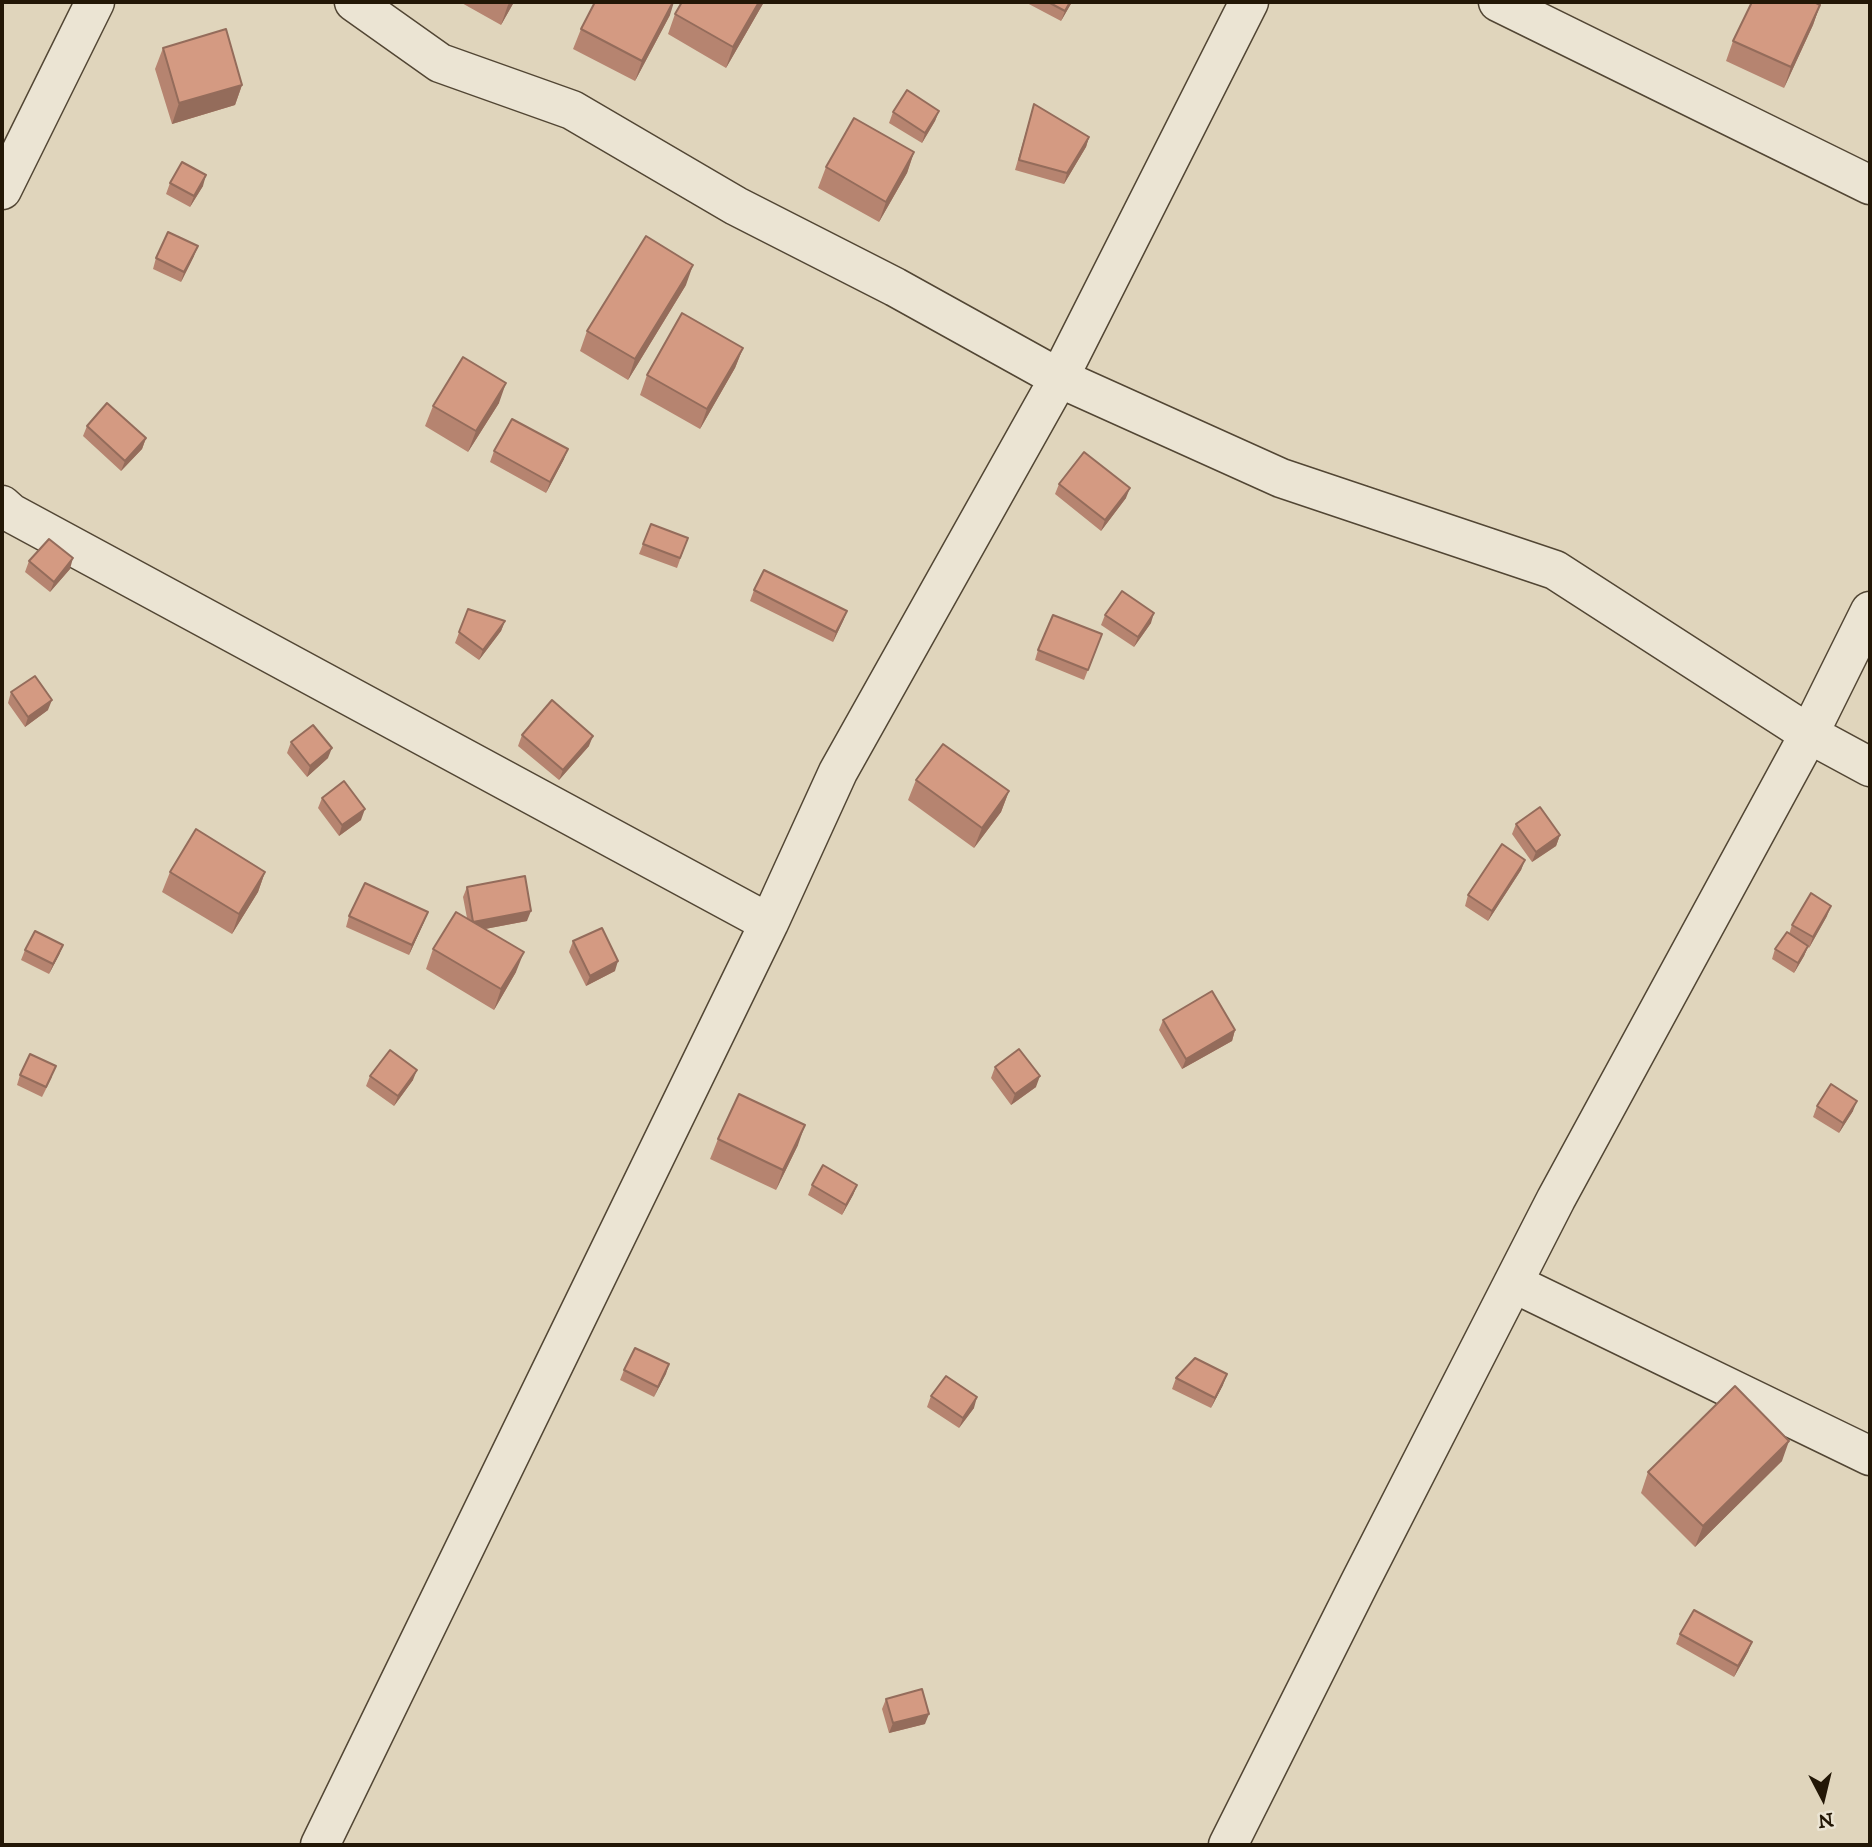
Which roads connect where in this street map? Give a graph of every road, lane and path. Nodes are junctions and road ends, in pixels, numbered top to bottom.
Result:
1 (95, 2) edge
2 (355, 2) edge
3 (1249, 2) edge
4 (1498, 2) edge
5 (1870, 185) edge
6 (2, 190) edge
7 (1059, 378) junction
8 (2, 505) edge
9 (1870, 611) edge
10 (1809, 734) junction
11 (1870, 767) edge
12 (769, 923) junction
13 (1513, 1283) junction
14 (1870, 1456) edge
15 (320, 1845) edge
16 (1228, 1845) edge

1 - 6 street
2 - 7 street
3 - 7 street
4 - 5 street
7 - 10 street
7 - 12 street
8 - 12 street
9 - 10 street
10 - 11 street
10 - 13 street
12 - 15 street
13 - 14 street
13 - 16 street

